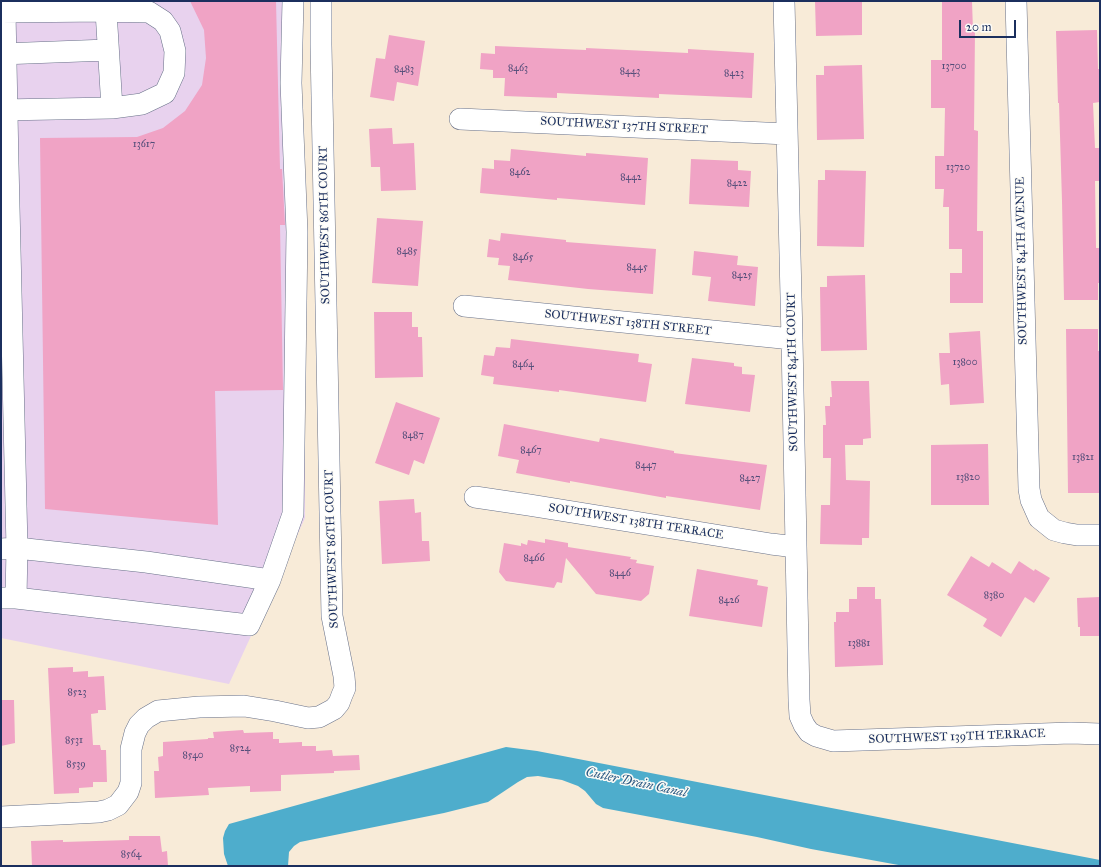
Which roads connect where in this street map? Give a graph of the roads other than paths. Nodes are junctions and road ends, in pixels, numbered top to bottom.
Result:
1 (293, 1) edge
2 (321, 1) edge
3 (784, 1) edge
4 (1016, 1) edge
5 (106, 6) edge
6 (4, 8) edge
7 (108, 50) junction
8 (3, 54) edge
9 (112, 108) junction
10 (4, 110) edge
11 (460, 119) dead end
12 (787, 134) junction
13 (4, 164) edge
14 (5, 216) edge
15 (464, 306) dead end
16 (792, 339) junction
17 (8, 489) edge
18 (475, 497) dead end
19 (1100, 535) edge
20 (796, 547) junction
21 (9, 549) edge
22 (270, 580) junction
23 (9, 598) edge
24 (1100, 734) edge
25 (816, 736) joint
26 (1, 817) edge

1 - 22 street
2 - 26 street, SOUTHWEST 86TH COURT
3 - 12 street, SOUTHWEST 84TH COURT
4 - 19 street, SOUTHWEST 84TH AVENUE
5 - 6 street
5 - 7 street
5 - 9 street
6 - 8 street
7 - 8 street
7 - 9 street
8 - 10 street
9 - 10 street
10 - 13 street
11 - 12 street, SOUTHWEST 137TH STREET
12 - 16 street, SOUTHWEST 84TH COURT
13 - 14 street
14 - 17 street
15 - 16 street, SOUTHWEST 138TH STREET
16 - 20 street, SOUTHWEST 84TH COURT
17 - 21 street
18 - 20 street, SOUTHWEST 138TH TERRACE
20 - 25 street, SOUTHWEST 84TH COURT
21 - 22 street
21 - 23 street
22 - 23 street
24 - 25 street, SOUTHWEST 139TH TERRACE

